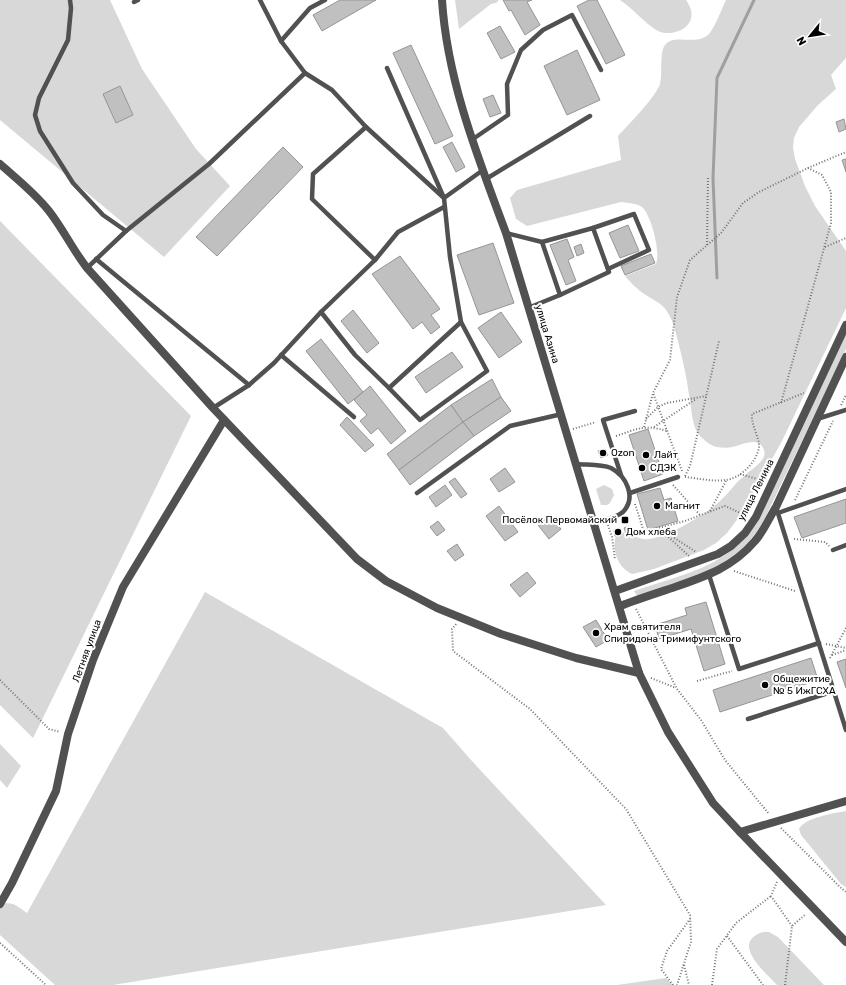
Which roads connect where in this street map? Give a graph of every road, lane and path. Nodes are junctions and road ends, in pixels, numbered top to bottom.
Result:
1 (70, 0) edge
2 (260, 0) edge
3 (325, 0) edge
4 (442, 0) edge
5 (281, 42) junction
6 (387, 68) dead end
7 (601, 70) dead end
8 (305, 73) junction
9 (590, 116) dead end
10 (366, 127) junction
11 (473, 139) junction
12 (846, 152) edge
13 (0, 164) edge
14 (808, 168) junction
15 (483, 170) junction
16 (708, 176) dead end
17 (486, 179) junction
18 (444, 198) junction
19 (444, 207) junction
20 (592, 228) junction
21 (126, 231) junction
22 (506, 233) junction
23 (846, 238) edge
24 (542, 242) junction
25 (707, 246) junction
26 (825, 247) junction
27 (96, 259) junction
28 (375, 260) junction
29 (87, 268) junction
30 (608, 269) junction
31 (560, 295) junction
32 (528, 308) junction
33 (321, 312) junction
34 (461, 322) junction
35 (846, 325) edge
36 (719, 341) dead end
37 (281, 355) junction
38 (846, 357) edge
39 (249, 385) junction
40 (389, 388) junction
41 (816, 388) junction
42 (653, 393) junction
43 (846, 395) edge
44 (706, 396) junction
45 (698, 398) junction
46 (781, 403) junction
47 (658, 407) junction
48 (213, 408) junction
49 (634, 410) dead end
50 (846, 410) edge
51 (837, 413) junction
52 (562, 414) junction
53 (354, 417) dead end
54 (646, 419) junction
55 (224, 420) junction
56 (603, 420) junction
57 (816, 420) junction
58 (664, 421) junction
59 (644, 427) junction
60 (654, 427) junction
61 (567, 431) junction
62 (668, 431) junction
63 (609, 439) junction
64 (577, 464) junction
65 (621, 475) junction
66 (678, 477) dead end
67 (685, 477) junction
68 (668, 480) junction
69 (726, 480) junction
70 (846, 489) edge
71 (416, 493) dead end
72 (631, 493) junction
73 (792, 508) junction
74 (777, 510) junction
75 (709, 512) junction
76 (700, 515) junction
77 (751, 520) dead end
78 (595, 523) junction
79 (659, 528) junction
80 (786, 539) junction
81 (846, 546) edge
82 (833, 550) joint
83 (696, 562) junction
84 (709, 575) junction
85 (615, 591) junction
86 (631, 602) junction
87 (620, 606) junction
88 (461, 618) junction
89 (846, 628) edge
90 (819, 642) junction
91 (837, 646) junction
92 (846, 649) edge
93 (831, 655) junction
94 (824, 658) junction
95 (826, 666) junction
96 (739, 668) junction
97 (639, 673) junction
98 (0, 680) edge
99 (697, 681) dead end
100 (677, 689) junction
101 (834, 691) junction
102 (748, 718) dead end
103 (846, 730) edge
104 (68, 734) junction
105 (846, 801) edge
106 (776, 822) junction
107 (740, 832) junction
108 (781, 874) junction
109 (846, 892) edge
110 (771, 896) junction
111 (0, 904) edge
112 (813, 908) junction
113 (690, 920) junction
114 (792, 926) junction
115 (727, 936) junction
116 (0, 942) edge
117 (846, 942) edge
118 (684, 965) junction
119 (46, 985) edge
120 (673, 985) edge
121 (677, 985) edge
122 (689, 985) edge
123 (712, 985) edge
124 (762, 985) edge
125 (786, 985) edge

1 - 21 lane
2 - 5 lane
3 - 5 lane
4 - 11 street, улица Азина
5 - 8 lane
6 - 18 lane
7 - 11 lane
8 - 10 lane
8 - 21 lane
9 - 17 lane
10 - 18 lane
10 - 28 lane
11 - 15 street, улица Азина
12 - 14 path
13 - 29 street
14 - 25 path
14 - 26 path
15 - 17 street, улица Азина
15 - 18 lane
16 - 25 path
17 - 22 street, улица Азина
18 - 19 lane
19 - 28 lane
19 - 34 lane
20 - 24 lane
20 - 30 lane
20 - 30 lane
21 - 27 lane
22 - 24 lane
22 - 32 street, улица Азина
23 - 26 path
24 - 31 lane
25 - 42 path
26 - 46 path
27 - 29 lane
27 - 39 lane
28 - 33 lane
29 - 48 street
30 - 31 lane
31 - 32 lane
32 - 52 street, улица Азина
33 - 37 lane
33 - 40 lane
34 - 40 lane
34 - 40 lane
35 - 41 street, улица Ленина
36 - 44 path
37 - 39 lane
37 - 53 lane
38 - 57 street
39 - 48 lane
41 - 46 path
41 - 83 street, улица Ленина
42 - 47 path
42 - 54 path
43 - 51 path
44 - 45 path
44 - 67 path
45 - 47 path
45 - 58 path
46 - 69 path
47 - 54 path
47 - 58 path
48 - 55 street
49 - 56 lane
50 - 51 lane
51 - 57 lane
51 - 73 path
52 - 61 street, улица Азина
52 - 71 lane
54 - 59 path
55 - 88 street
55 - 104 street, Летняя улица
56 - 61 path
56 - 63 lane
57 - 74 street
58 - 60 path
58 - 62 path
59 - 60 path
59 - 63 path
60 - 62 path
61 - 64 street, улица Азина
62 - 67 path
63 - 65 lane
64 - 65 lane
64 - 78 street, улица Азина
65 - 72 lane
66 - 68 lane
67 - 69 path
68 - 72 lane
68 - 76 path
69 - 75 path
70 - 73 lane
72 - 78 lane
72 - 79 path
73 - 74 lane
74 - 80 lane
74 - 84 street
75 - 76 path
75 - 77 path
76 - 79 path
78 - 85 street, улица Азина
79 - 83 path
80 - 82 path
80 - 90 lane
81 - 82 lane
83 - 85 street, улица Ленина
84 - 86 street
84 - 96 lane
85 - 87 street, улица Азина
86 - 87 street
86 - 100 path
87 - 97 street, улица Азина
88 - 97 street
88 - 113 path
89 - 91 path
90 - 91 path
90 - 94 lane
90 - 96 lane
91 - 92 path
91 - 93 path
92 - 93 path
93 - 94 path
93 - 95 path
94 - 95 lane
95 - 101 lane
96 - 99 path
97 - 100 path
97 - 107 street, улица Азина
98 - 104 path
100 - 106 path
101 - 102 lane
101 - 103 lane
104 - 111 street, Летняя улица
105 - 106 street
106 - 107 street
106 - 109 path
107 - 108 street, улица Азина
108 - 110 path
108 - 112 street, улица Азина
110 - 114 path
110 - 115 path
112 - 114 path
112 - 117 street, улица Азина
113 - 118 path
113 - 120 path
114 - 125 path
115 - 123 path
115 - 124 path
116 - 119 path
118 - 121 path
118 - 122 path

